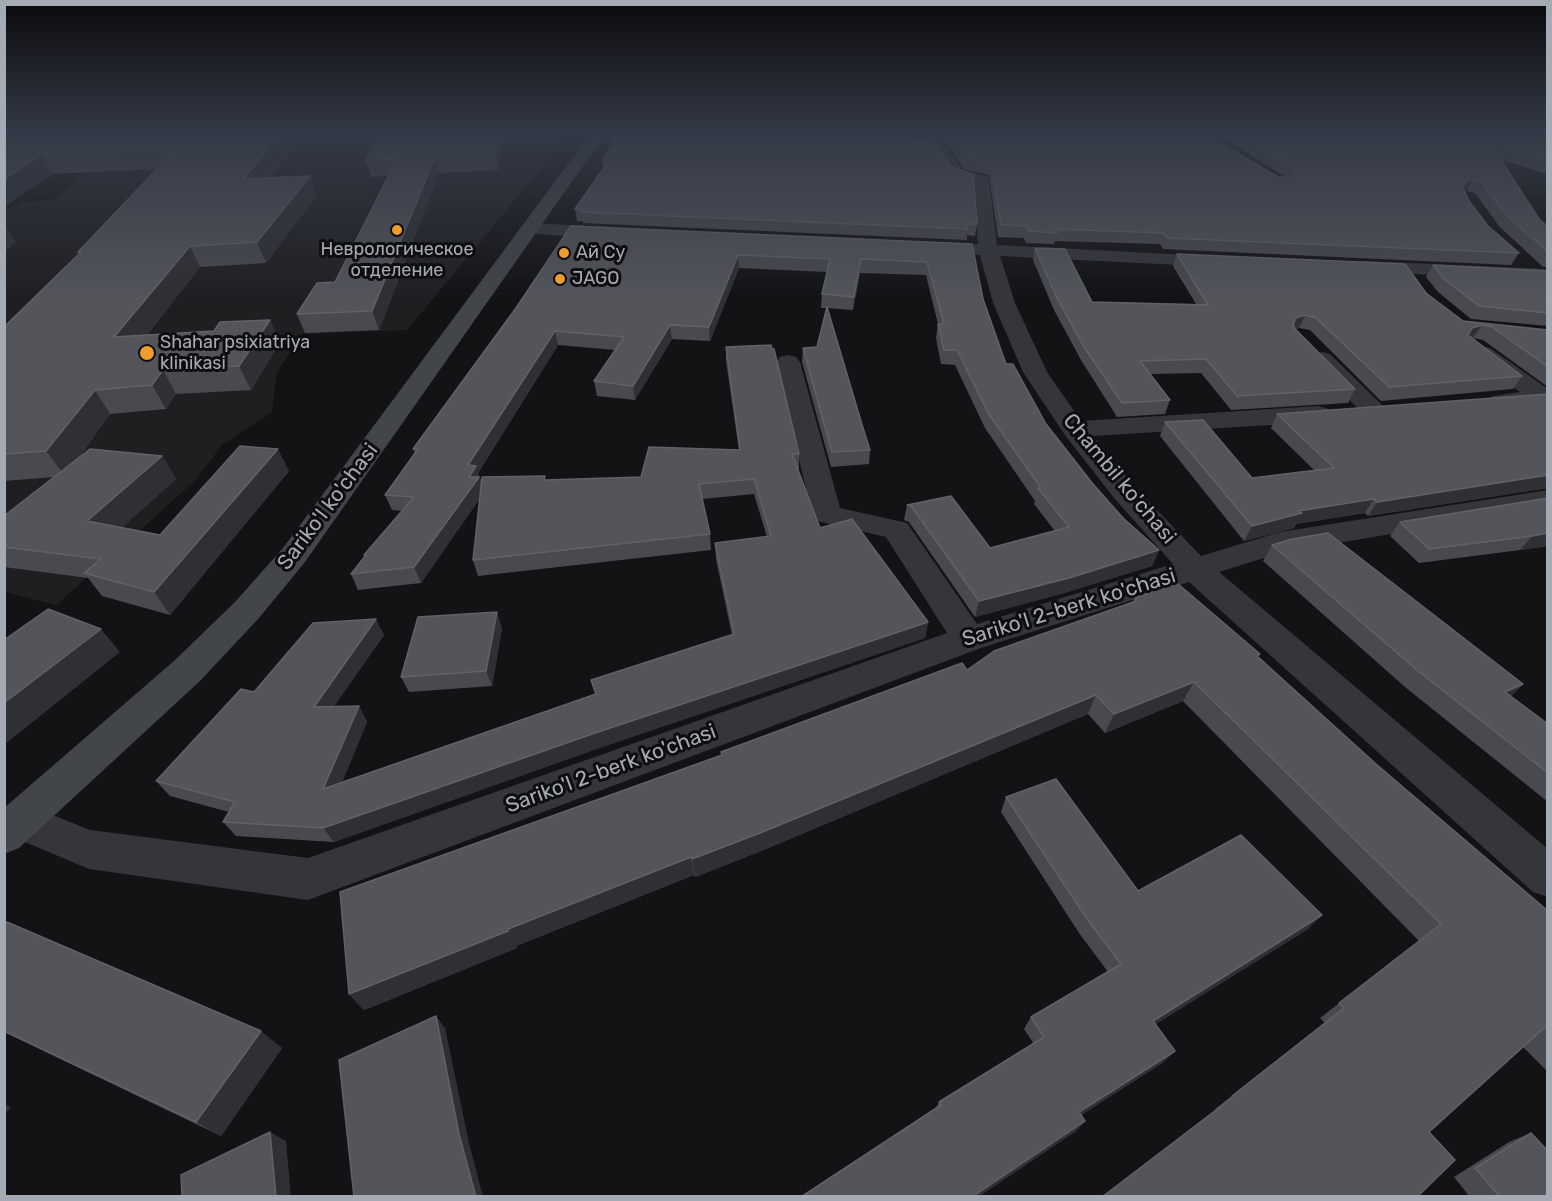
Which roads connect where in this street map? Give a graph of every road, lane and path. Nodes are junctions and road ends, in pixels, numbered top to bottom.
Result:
1 (559, 189) edge
2 (982, 189) edge
3 (529, 229) junction
4 (635, 234) edge
5 (953, 249) edge
6 (988, 250) junction
7 (1512, 252) edge
8 (1239, 262) edge
9 (1346, 267) edge
10 (1406, 269) junction
11 (1542, 275) edge
12 (1422, 292) edge
13 (1308, 345) edge
14 (1474, 347) edge
15 (788, 362) dead end
16 (1480, 403) edge
17 (1074, 429) junction
18 (1548, 499) edge
19 (1195, 569) junction
20 (969, 639) junction
21 (13, 828) edge
22 (1540, 859) edge

1 - 3 main road, Sariko'l ko'chasi
2 - 6 street, Chambil ko'chasi
3 - 4 street
3 - 21 main road, Sariko'l ko'chasi
5 - 6 street
6 - 8 street
6 - 17 street, Chambil ko'chasi
7 - 11 street
9 - 10 street
10 - 11 street
10 - 12 street
13 - 17 street
14 - 16 street
15 - 20 street
17 - 19 street, Chambil ko'chasi
18 - 19 street, Sariko'l 2-berk ko'chasi
19 - 20 street, Sariko'l 2-berk ko'chasi
19 - 22 street, Chambil ko'chasi
20 - 21 street, Sariko'l 2-berk ko'chasi

